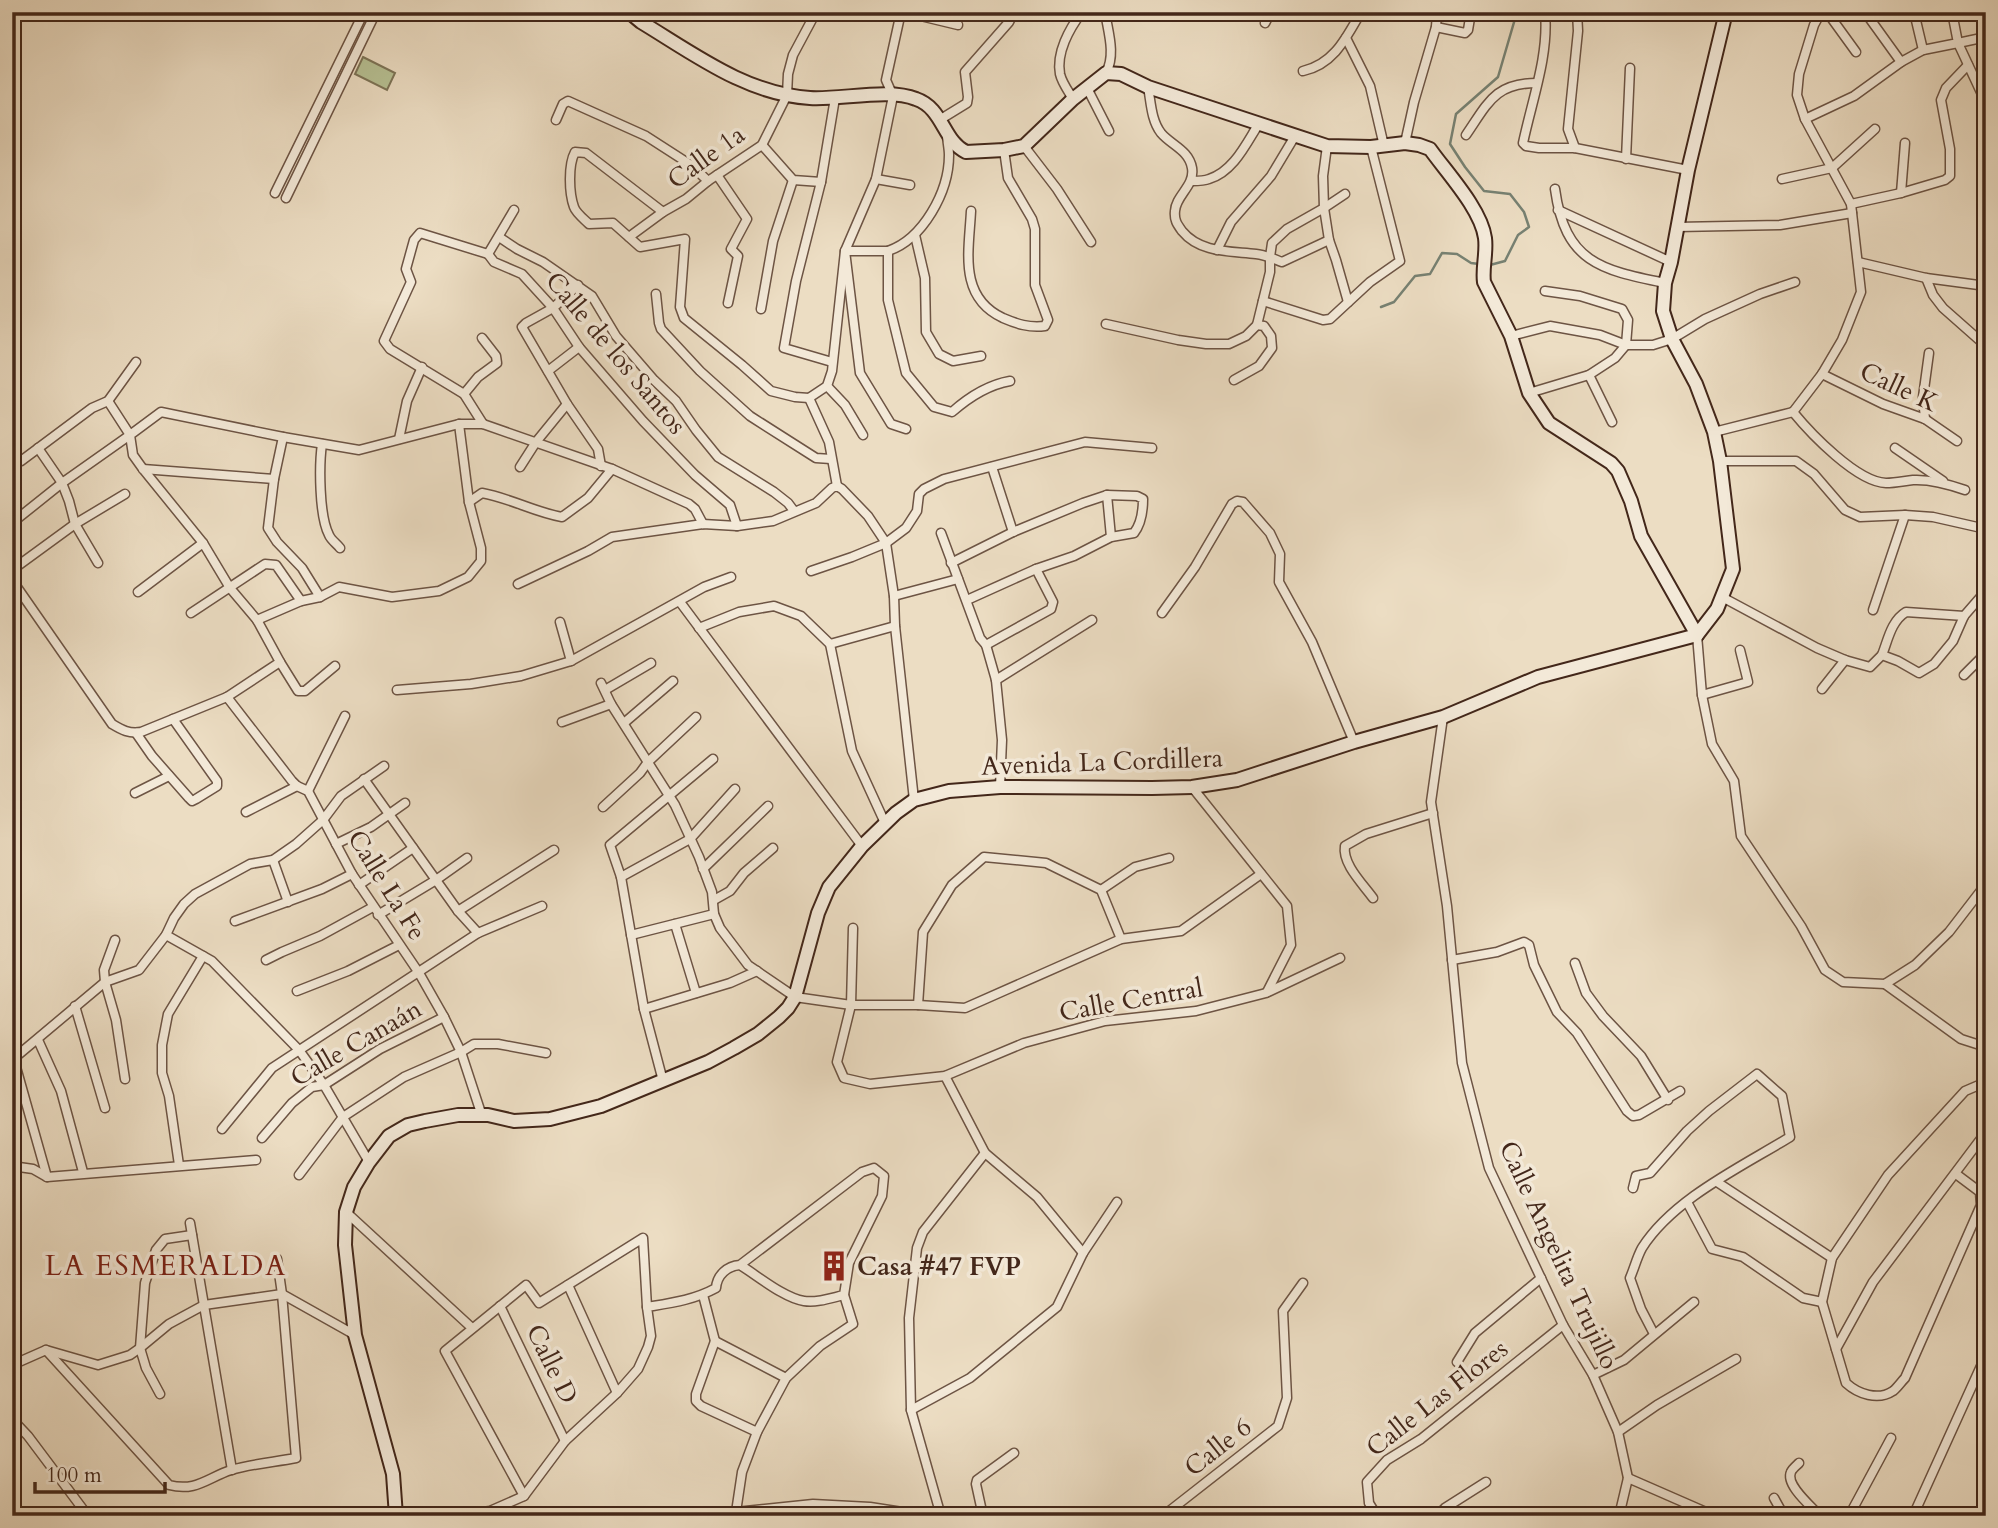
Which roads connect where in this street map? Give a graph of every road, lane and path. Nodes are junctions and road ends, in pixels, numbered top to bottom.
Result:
1 (364, 12) edge
2 (376, 12) edge
3 (629, 12) edge
4 (816, 12) edge
5 (902, 12) edge
6 (1014, 12) edge
7 (1082, 12) edge
8 (1105, 12) edge
9 (1271, 12) edge
10 (1361, 12) edge
11 (1437, 12) edge
12 (1471, 12) edge
13 (1545, 12) edge
14 (1577, 12) edge
15 (1726, 12) edge
16 (1821, 12) edge
17 (1827, 12) edge
18 (1865, 12) edge
19 (1914, 12) edge
20 (1952, 12) edge
21 (1265, 23) dead end
22 (958, 25) dead end
23 (1436, 27) junction
24 (1986, 37) edge
25 (1346, 38) junction
26 (1958, 43) junction
27 (1923, 50) junction
28 (1856, 52) dead end
29 (1901, 62) junction
30 (1968, 65) junction
31 (1630, 68) dead end
32 (1303, 71) dead end
33 (1106, 73) junction
34 (1537, 83) junction
35 (1148, 87) junction
36 (1087, 88) junction
37 (788, 95) junction
38 (893, 96) junction
39 (835, 98) junction
40 (1073, 99) junction
41 (1986, 103) edge
42 (1805, 119) junction
43 (556, 120) dead end
44 (944, 124) junction
45 (1258, 125) junction
46 (1875, 130) dead end
47 (1109, 131) dead end
48 (1466, 135) dead end
49 (1296, 136) junction
50 (1905, 143) dead end
51 (1405, 144) junction
52 (762, 145) junction
53 (1024, 146) junction
54 (1327, 146) junction
55 (1377, 146) junction
56 (1576, 148) junction
57 (1004, 150) junction
58 (1626, 159) junction
59 (1832, 168) junction
60 (1688, 170) junction
61 (717, 175) junction
62 (876, 178) junction
63 (1782, 179) dead end
64 (793, 180) junction
65 (708, 181) junction
66 (1192, 181) junction
67 (821, 182) junction
68 (909, 185) dead end
69 (1555, 188) dead end
70 (275, 193) dead end
71 (1345, 194) dead end
72 (1901, 194) junction
73 (286, 198) dead end
74 (1324, 208) junction
75 (514, 209) dead end
76 (1851, 209) junction
77 (1558, 210) junction
78 (971, 211) dead end
79 (663, 212) junction
80 (1677, 227) junction
81 (915, 234) junction
82 (499, 237) junction
83 (629, 237) junction
84 (1329, 240) junction
85 (1091, 242) dead end
86 (1217, 250) junction
87 (845, 251) junction
88 (888, 251) junction
89 (488, 254) junction
90 (1270, 257) junction
91 (1671, 262) junction
92 (1858, 262) junction
93 (1926, 278) junction
94 (1795, 282) dead end
95 (1665, 283) junction
96 (578, 285) junction
97 (1986, 286) edge
98 (1545, 291) dead end
99 (656, 294) dead end
100 (1263, 301) junction
101 (1348, 302) junction
102 (728, 303) dead end
103 (553, 307) junction
104 (761, 309) dead end
105 (1106, 324) dead end
106 (1257, 325) junction
107 (1511, 336) junction
108 (482, 338) dead end
109 (1672, 339) junction
110 (1626, 345) junction
111 (1986, 346) edge
112 (579, 347) junction
113 (1929, 353) dead end
114 (981, 356) dead end
115 (136, 362) dead end
116 (832, 362) junction
117 (422, 367) junction
118 (548, 371) junction
119 (1589, 374) junction
120 (1822, 374) junction
121 (1234, 380) dead end
122 (1010, 381) dead end
123 (827, 386) junction
124 (1529, 393) junction
125 (464, 394) junction
126 (809, 398) junction
127 (108, 401) junction
128 (567, 404) junction
129 (1793, 412) junction
130 (1925, 419) junction
131 (1612, 422) dead end
132 (459, 424) junction
133 (483, 424) junction
134 (906, 429) dead end
135 (1714, 432) junction
136 (130, 435) junction
137 (863, 435) dead end
138 (284, 437) junction
139 (399, 439) junction
140 (1957, 441) dead end
141 (536, 442) junction
142 (322, 444) junction
143 (1895, 448) dead end
144 (38, 449) junction
145 (1152, 449) dead end
146 (12, 458) edge
147 (831, 458) junction
148 (1720, 461) junction
149 (601, 466) junction
150 (520, 467) dead end
151 (992, 467) junction
152 (142, 469) junction
153 (612, 469) junction
154 (274, 480) junction
155 (62, 483) junction
156 (1946, 483) junction
157 (837, 486) junction
158 (1965, 490) dead end
159 (125, 494) dead end
160 (1107, 495) junction
161 (469, 502) junction
162 (794, 511) junction
163 (1905, 515) junction
164 (12, 523) edge
165 (75, 524) junction
166 (703, 524) junction
167 (737, 526) junction
168 (1986, 529) edge
169 (1013, 532) junction
170 (941, 533) dead end
171 (1111, 537) junction
172 (886, 543) junction
173 (203, 544) junction
174 (340, 548) dead end
175 (98, 563) dead end
176 (951, 564) junction
177 (1036, 569) junction
178 (12, 570) edge
179 (811, 571) dead end
180 (731, 577) dead end
181 (958, 579) junction
182 (12, 580) edge
183 (518, 584) dead end
184 (230, 588) junction
185 (138, 592) dead end
186 (1984, 593) edge
187 (894, 596) junction
188 (320, 597) junction
189 (1722, 597) junction
190 (967, 600) junction
191 (300, 601) junction
192 (680, 602) junction
193 (1873, 610) dead end
194 (1162, 613) dead end
195 (191, 614) dead end
196 (1964, 615) junction
197 (257, 620) junction
198 (1092, 620) dead end
199 (560, 622) dead end
200 (895, 626) junction
201 (699, 628) junction
202 (1697, 635) junction
203 (830, 644) junction
204 (986, 645) junction
205 (1740, 650) dead end
206 (1986, 653) edge
207 (1882, 655) junction
208 (1845, 660) junction
209 (571, 661) junction
210 (280, 662) junction
211 (651, 663) dead end
212 (335, 666) dead end
213 (1964, 675) dead end
214 (996, 680) junction
215 (673, 681) dead end
216 (1822, 688) dead end
217 (397, 690) dead end
218 (1702, 695) junction
219 (227, 696) junction
220 (611, 704) junction
221 (345, 716) dead end
222 (696, 717) dead end
223 (1443, 717) junction
224 (173, 719) junction
225 (562, 722) dead end
226 (624, 723) junction
227 (135, 733) junction
228 (1354, 742) junction
229 (713, 759) dead end
230 (648, 762) junction
231 (384, 766) dead end
232 (169, 776) junction
233 (364, 779) junction
234 (297, 786) junction
235 (1000, 787) junction
236 (1192, 787) junction
237 (734, 789) dead end
238 (308, 791) junction
239 (135, 793) dead end
240 (670, 796) junction
241 (914, 800) junction
242 (405, 803) dead end
243 (768, 806) dead end
244 (603, 807) dead end
245 (246, 812) dead end
246 (1433, 813) junction
247 (389, 814) junction
248 (323, 820) junction
249 (885, 823) junction
250 (691, 839) junction
251 (336, 844) junction
252 (862, 846) junction
253 (773, 848) dead end
254 (413, 849) junction
255 (554, 850) dead end
256 (467, 858) dead end
257 (1169, 858) dead end
258 (273, 860) junction
259 (703, 869) junction
260 (352, 874) junction
261 (1261, 874) junction
262 (621, 877) junction
263 (436, 880) junction
264 (1986, 884) edge
265 (359, 885) junction
266 (1101, 890) junction
267 (1373, 898) dead end
268 (714, 900) junction
269 (289, 902) junction
270 (542, 906) dead end
271 (376, 911) junction
272 (458, 911) junction
273 (714, 915) junction
274 (235, 921) dead end
275 (675, 924) junction
276 (853, 928) dead end
277 (478, 933) junction
278 (166, 935) junction
279 (631, 935) junction
280 (1121, 939) junction
281 (115, 940) dead end
282 (399, 945) junction
283 (204, 956) junction
284 (1340, 958) dead end
285 (266, 960) dead end
286 (1452, 960) junction
287 (1575, 963) dead end
288 (757, 971) junction
289 (419, 973) junction
290 (105, 982) junction
291 (1885, 984) junction
292 (297, 991) dead end
293 (696, 993) junction
294 (1266, 993) junction
295 (795, 997) junction
296 (851, 1005) junction
297 (918, 1005) junction
298 (75, 1006) junction
299 (644, 1009) junction
300 (444, 1017) junction
301 (38, 1040) junction
302 (1986, 1046) edge
303 (299, 1050) junction
304 (461, 1052) junction
305 (546, 1053) dead end
306 (13, 1060) edge
307 (945, 1076) junction
308 (125, 1079) dead end
309 (16, 1081) edge
310 (663, 1081) junction
311 (1986, 1082) edge
312 (324, 1085) junction
313 (1680, 1091) dead end
314 (1668, 1100) junction
315 (106, 1108) dead end
316 (482, 1116) junction
317 (343, 1117) junction
318 (222, 1129) dead end
319 (1986, 1132) edge
320 (262, 1138) dead end
321 (985, 1153) junction
322 (256, 1160) dead end
323 (369, 1161) junction
324 (179, 1165) junction
325 (12, 1166) edge
326 (83, 1172) junction
327 (1956, 1174) junction
328 (299, 1175) dead end
329 (47, 1177) junction
330 (1717, 1182) junction
331 (1633, 1188) dead end
332 (1117, 1202) dead end
333 (1687, 1202) junction
334 (346, 1212) junction
335 (190, 1223) dead end
336 (192, 1234) junction
337 (1083, 1253) junction
338 (1832, 1258) junction
339 (277, 1259) dead end
340 (740, 1265) junction
341 (1541, 1278) junction
342 (1303, 1283) dead end
343 (568, 1285) junction
344 (282, 1294) junction
345 (703, 1295) junction
346 (844, 1295) junction
347 (1695, 1302) dead end
348 (1822, 1302) junction
349 (204, 1305) junction
350 (500, 1306) junction
351 (647, 1307) junction
352 (1563, 1325) junction
353 (472, 1328) junction
354 (1654, 1334) junction
355 (355, 1335) junction
356 (715, 1341) junction
357 (141, 1348) junction
358 (1836, 1349) junction
359 (46, 1350) junction
360 (1986, 1355) edge
361 (1736, 1359) dead end
362 (1457, 1362) dead end
363 (12, 1365) edge
364 (1593, 1375) junction
365 (786, 1378) junction
366 (617, 1393) junction
367 (160, 1394) dead end
368 (911, 1410) junction
369 (12, 1419) edge
370 (757, 1432) junction
371 (1618, 1432) junction
372 (1891, 1438) dead end
373 (565, 1441) junction
374 (1014, 1453) dead end
375 (1800, 1463) dead end
376 (232, 1470) junction
377 (1628, 1478) junction
378 (1486, 1482) dead end
379 (524, 1496) junction
380 (1774, 1498) dead end
381 (490, 1514) edge
382 (733, 1514) edge
383 (88, 1516) edge
384 (396, 1516) edge
385 (457, 1516) edge
386 (928, 1516) edge
387 (941, 1516) edge
388 (983, 1516) edge
389 (1163, 1516) edge
390 (1377, 1516) edge
391 (1437, 1516) edge
392 (1619, 1516) edge
393 (1715, 1516) edge
394 (1784, 1516) edge
395 (1820, 1516) edge
396 (1849, 1516) edge
397 (1913, 1516) edge

1 - 70 street
2 - 73 street
3 - 37 main road
4 - 37 street
5 - 22 street
5 - 38 street
6 - 44 street
7 - 40 street
8 - 33 street
9 - 21 street
10 - 25 street
11 - 23 street
12 - 23 street
13 - 34 street
14 - 56 street
15 - 60 main road
16 - 42 street
17 - 28 street
18 - 29 street
19 - 27 street
20 - 26 street
23 - 51 street
24 - 26 street
25 - 32 street
25 - 55 street
26 - 27 street
26 - 30 street
27 - 29 street
29 - 42 street
30 - 41 street
30 - 72 street
31 - 58 street
33 - 35 main road
33 - 36 main road
34 - 48 street
34 - 56 street
35 - 45 main road
35 - 66 street
36 - 40 main road
36 - 47 street
37 - 39 main road
37 - 52 street, Calle 1a
38 - 39 main road
38 - 44 main road
38 - 62 street
39 - 67 street
40 - 53 main road
42 - 59 street
43 - 65 street
44 - 57 main road
44 - 81 street
45 - 49 main road
45 - 66 street
46 - 59 street
49 - 54 main road
49 - 86 street
50 - 72 street
51 - 55 main road
51 - 107 main road
52 - 61 street, Calle 1a
52 - 64 street
53 - 57 main road
53 - 85 street
54 - 55 main road
54 - 74 street
55 - 101 street
56 - 58 street
57 - 78 street
58 - 60 street
59 - 63 street
59 - 76 street
60 - 80 main road
61 - 65 street, Calle 1a
61 - 102 street
62 - 68 street
62 - 87 street
64 - 67 street
64 - 104 street
65 - 79 street, Calle 1a
66 - 86 street
67 - 116 street
69 - 77 street
71 - 74 street
72 - 76 street
74 - 84 street
74 - 90 street
75 - 82 street
76 - 80 street
76 - 92 street
77 - 91 street
77 - 95 street
79 - 83 street, Calle 1a
79 - 83 street
80 - 91 main road
81 - 88 street
81 - 114 street
82 - 89 street
82 - 96 street
83 - 126 street
84 - 90 street
84 - 101 street
86 - 90 street
87 - 88 street
87 - 116 street
87 - 134 street
88 - 122 street
89 - 103 street, Calle de los Santos
89 - 117 street, Calle de los Santos
90 - 100 street
91 - 95 main road
92 - 93 street
92 - 120 street
93 - 97 street
93 - 111 street
94 - 109 street
95 - 109 main road
96 - 103 street
96 - 162 street
98 - 110 street
99 - 147 street
100 - 101 street
100 - 106 street
103 - 112 street, Calle de los Santos
103 - 118 street
105 - 106 street
106 - 121 street
107 - 110 street
107 - 124 main road
108 - 125 street
109 - 110 street
109 - 135 main road
110 - 119 street
112 - 118 street
112 - 167 street, Calle de los Santos
113 - 130 street
115 - 127 street
116 - 123 street
117 - 125 street
117 - 139 street
118 - 128 street
119 - 124 street
119 - 131 street
120 - 129 street
120 - 130 street, Calle K
123 - 126 street
123 - 137 street
124 - 202 main road
125 - 133 street
126 - 147 street
127 - 136 street
127 - 144 street
128 - 141 street
128 - 149 street
129 - 135 street
129 - 156 street
130 - 140 street, Calle K
132 - 133 street
132 - 139 street
132 - 161 street
133 - 141 street
135 - 148 main road
136 - 138 street
136 - 152 street
136 - 155 street
138 - 142 street
138 - 154 street
139 - 142 street
141 - 149 street
141 - 150 street
142 - 174 street
143 - 156 street
144 - 146 street
144 - 155 street
145 - 151 street
147 - 157 street
148 - 163 street
148 - 189 main road
149 - 153 street
151 - 169 street
151 - 172 street
152 - 154 street
152 - 173 street
153 - 161 street
153 - 166 street
154 - 188 street
155 - 164 street
155 - 165 street
156 - 158 street
157 - 162 street
157 - 172 street
159 - 165 street
160 - 169 street
160 - 171 street
160 - 171 street
161 - 188 street
162 - 167 street
163 - 168 street
163 - 193 street
165 - 175 street
165 - 178 street
166 - 167 street
166 - 183 street
169 - 176 street
170 - 176 street
171 - 177 street
172 - 179 street
172 - 187 street
173 - 184 street
173 - 185 street
176 - 181 street
177 - 190 street
177 - 204 street
180 - 192 street
181 - 187 street
181 - 190 street
182 - 227 street
184 - 191 street
184 - 195 street
184 - 197 street
186 - 196 street
187 - 200 street
188 - 191 street
189 - 202 main road
189 - 208 street
190 - 204 street
191 - 197 street
192 - 201 street
192 - 209 street
194 - 228 street
196 - 207 street
196 - 207 street
197 - 210 street
198 - 214 street
199 - 209 street
200 - 203 street
200 - 241 street
201 - 203 street
201 - 252 street
202 - 218 street
202 - 223 main road, Avenida La Cordillera
203 - 249 street
204 - 214 street
205 - 218 street
206 - 213 street
207 - 208 street
208 - 216 street
209 - 217 street
210 - 212 street
210 - 219 street
211 - 220 street
214 - 235 street
215 - 226 street
218 - 291 street
219 - 224 street
219 - 234 street
220 - 225 street
220 - 226 street
221 - 238 street
222 - 230 street
223 - 228 main road, Avenida La Cordillera
223 - 246 street, Calle Angelita Trujillo
224 - 227 street
224 - 232 street
226 - 230 street
227 - 232 street
228 - 236 main road, Avenida La Cordillera
229 - 240 street
230 - 240 street
230 - 244 street
231 - 233 street
232 - 239 street
233 - 247 street
233 - 248 street
234 - 238 street
234 - 245 street
235 - 236 main road, Avenida La Cordillera
235 - 241 main road, Avenida La Cordillera
236 - 261 street
237 - 250 street
238 - 248 street, Calle La Fe
240 - 250 street
240 - 262 street
241 - 249 main road, Avenida La Cordillera
242 - 247 street
243 - 259 street
246 - 267 street
246 - 286 street, Calle Angelita Trujillo
247 - 251 street
247 - 254 street
248 - 251 street, Calle La Fe
248 - 258 street
249 - 252 main road, Avenida La Cordillera
250 - 259 street
250 - 262 street
251 - 260 street, Calle La Fe
252 - 295 main road, Avenida La Cordillera
253 - 268 street
254 - 263 street
254 - 265 street
255 - 272 street
256 - 263 street
257 - 266 street
258 - 269 street
258 - 278 street
259 - 268 street
260 - 265 street, Calle La Fe
260 - 269 street
261 - 280 street
261 - 294 street
262 - 279 street
263 - 271 street
263 - 272 street
264 - 291 street
265 - 271 street, Calle La Fe
266 - 280 street
266 - 297 street
268 - 273 street
269 - 274 street
270 - 277 street
271 - 282 street, Calle La Fe
271 - 285 street
272 - 277 street
273 - 275 street
273 - 288 street
275 - 279 street
275 - 293 street
276 - 296 street
277 - 289 street
278 - 283 street
278 - 290 street
279 - 299 street
280 - 297 street
281 - 290 street
282 - 289 street, Calle La Fe
282 - 292 street
283 - 303 street
283 - 324 street
284 - 294 street, Calle Central
286 - 314 street
286 - 341 street, Calle Angelita Trujillo
287 - 314 street
288 - 293 street
288 - 295 street
289 - 300 street, Calle La Fe
289 - 303 street
290 - 298 street
290 - 308 street
291 - 302 street
293 - 299 street
294 - 307 street, Calle Central
295 - 296 street
295 - 310 main road, Avenida La Cordillera
296 - 297 street
296 - 307 street, Calle Central
298 - 301 street
298 - 315 street
299 - 310 street
300 - 304 street, Calle La Fe
300 - 312 street, Calle Canaán
301 - 306 street
301 - 326 street
303 - 312 street
303 - 318 street
304 - 305 street
304 - 316 street, Calle La Fe
304 - 317 street
306 - 309 street
307 - 321 street
309 - 329 street
310 - 316 main road, Avenida La Cordillera
311 - 338 street
312 - 317 street
312 - 320 street, Calle Canaán
313 - 314 street
316 - 323 main road, Avenida La Cordillera
317 - 323 street
317 - 328 street
319 - 327 street
321 - 337 street
321 - 368 street
322 - 324 street
323 - 334 main road, Avenida La Cordillera
324 - 326 street
325 - 329 street
326 - 329 street
327 - 358 street
327 - 358 street
330 - 331 street
330 - 333 street
330 - 338 street
332 - 337 street
333 - 348 street
333 - 354 street
334 - 353 street
334 - 355 main road, Avenida La Cordillera
335 - 336 street
336 - 349 street
336 - 357 street
337 - 368 street
338 - 348 street
339 - 344 street
340 - 345 street
340 - 346 street
340 - 346 street
341 - 352 street, Calle Angelita Trujillo
341 - 362 street
342 - 389 street, Calle 6
343 - 350 street
343 - 351 street
343 - 366 street
344 - 349 street
344 - 355 street
344 - 376 street
345 - 351 street
345 - 356 street
346 - 365 street
347 - 354 street
348 - 358 street
349 - 357 street
349 - 376 street
350 - 353 street
350 - 373 street, Calle D
351 - 366 street
352 - 364 street, Calle Angelita Trujillo
352 - 390 street, Calle Las Flores
353 - 379 street
354 - 364 street
355 - 384 main road, Avenida La Cordillera
356 - 365 street
356 - 370 street
357 - 359 street
357 - 367 street
359 - 363 street
359 - 376 street
360 - 397 street
361 - 371 street
364 - 371 street, Calle Angelita Trujillo
365 - 370 street
366 - 373 street
368 - 387 street
369 - 383 street
370 - 382 street
371 - 377 street, Calle Angelita Trujillo
372 - 396 street
373 - 379 street
374 - 388 street
375 - 395 street
377 - 392 street, Calle Angelita Trujillo
377 - 393 street
378 - 391 street
379 - 381 street
380 - 394 street
381 - 385 street
382 - 386 street

